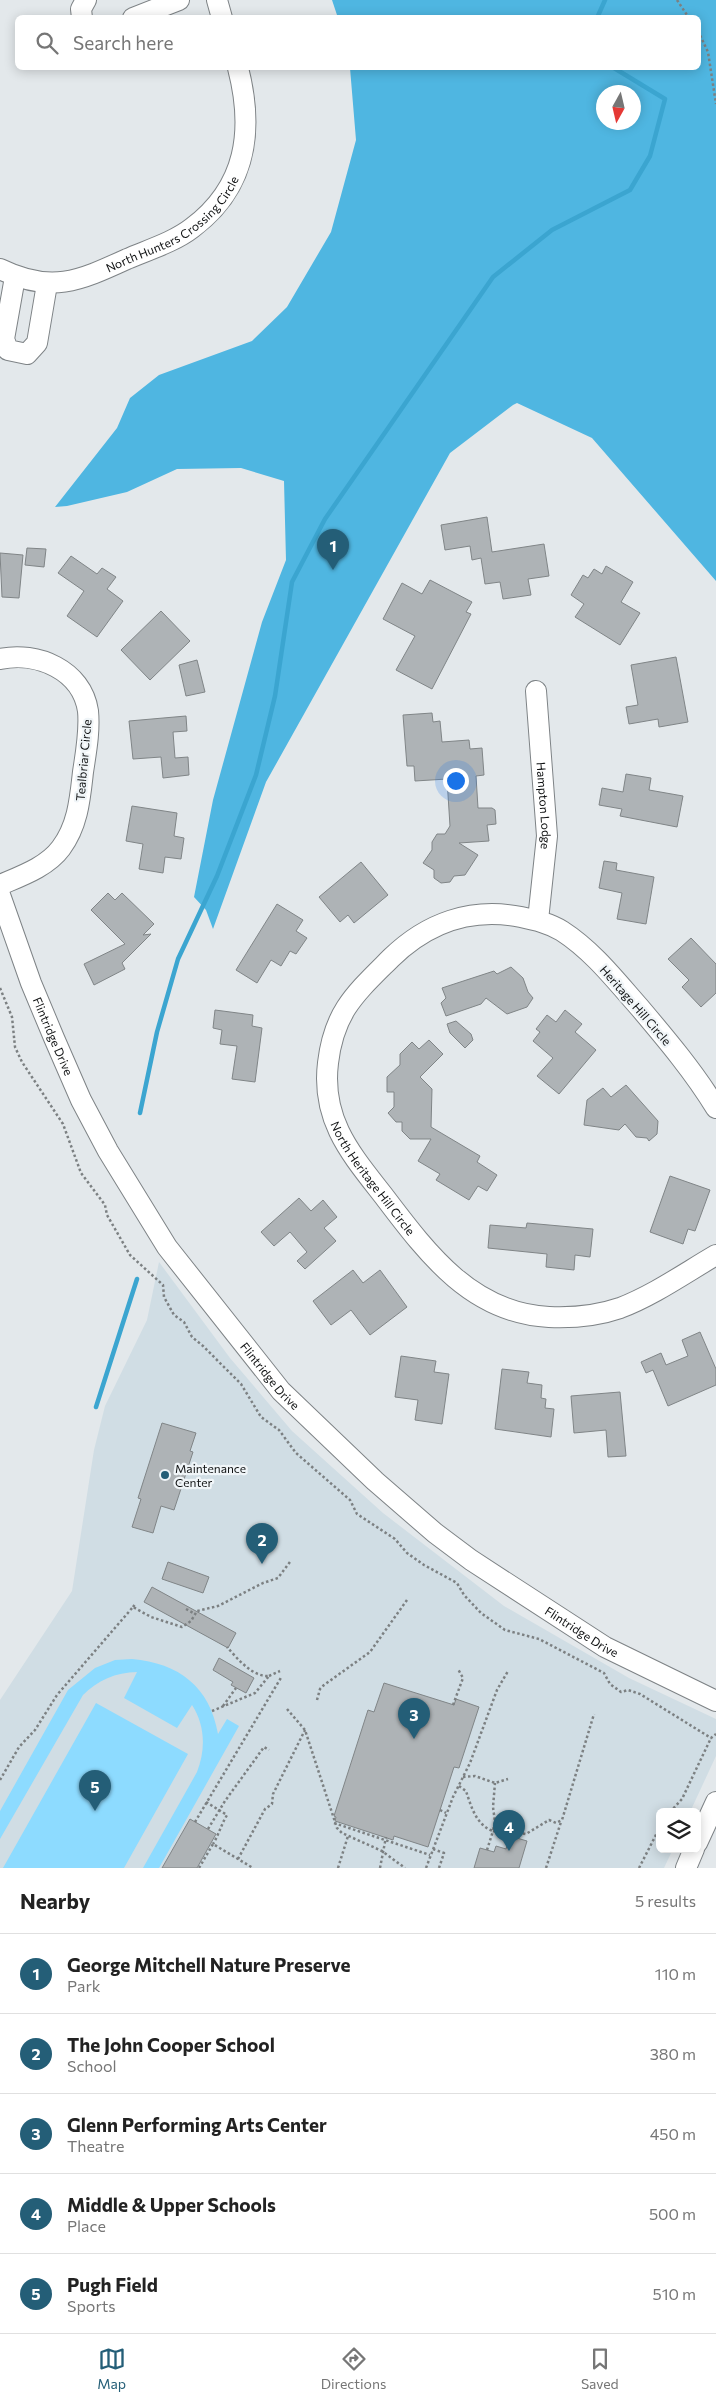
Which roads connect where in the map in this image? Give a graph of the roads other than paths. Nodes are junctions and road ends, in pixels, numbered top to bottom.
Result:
1 (86, 0) edge
2 (179, 0) edge
3 (217, 0) edge
4 (82, 15) edge
5 (141, 15) edge
6 (221, 15) edge
7 (238, 70) edge
8 (7, 273) edge
9 (47, 284) junction
10 (0, 659) edge
11 (536, 692) dead end
12 (0, 885) edge
13 (0, 895) edge
14 (538, 920) junction
15 (716, 1108) edge
16 (716, 1255) edge
17 (716, 1701) edge
18 (716, 1802) edge
19 (701, 1834) edge
20 (692, 1853) edge
21 (686, 1868) edge

1 - 4 street
2 - 5 street
3 - 6 street
7 - 9 street, North Hunters Crossing Circle
8 - 9 street, North Hunters Crossing Circle
8 - 9 street
10 - 12 street, Tealbriar Circle
11 - 14 street, Hampton Lodge
13 - 17 street, Flintridge Drive
14 - 15 street, Heritage Hill Circle
14 - 16 street, North Heritage Hill Circle
18 - 19 street
20 - 21 street

